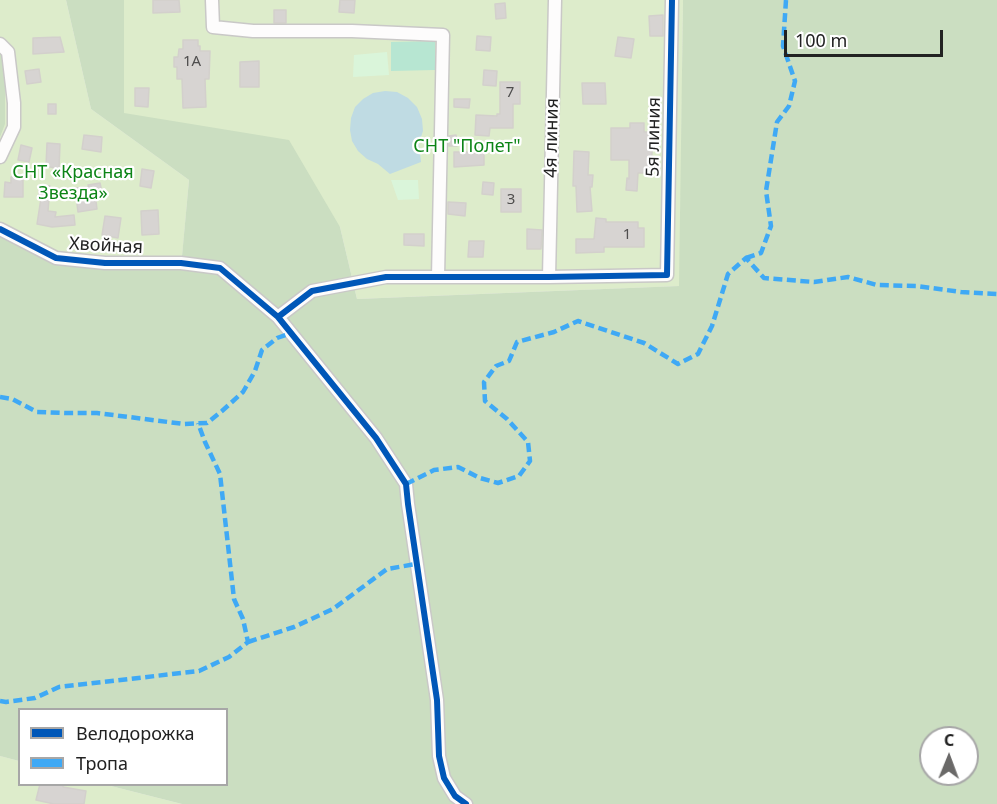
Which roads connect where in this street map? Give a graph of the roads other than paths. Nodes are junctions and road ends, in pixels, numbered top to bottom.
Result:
1 (212, 0) edge
2 (555, 0) edge
3 (672, 0) edge
4 (0, 44) edge
5 (0, 157) edge
6 (0, 229) edge
7 (438, 277) junction
8 (549, 277) junction
9 (278, 317) junction
10 (466, 804) edge

1 - 7 street
2 - 8 street, 4я линия
3 - 8 street, 5я линия
4 - 5 street
6 - 9 street, Хвойная
7 - 8 street
7 - 9 street
9 - 10 street, Хвойная

